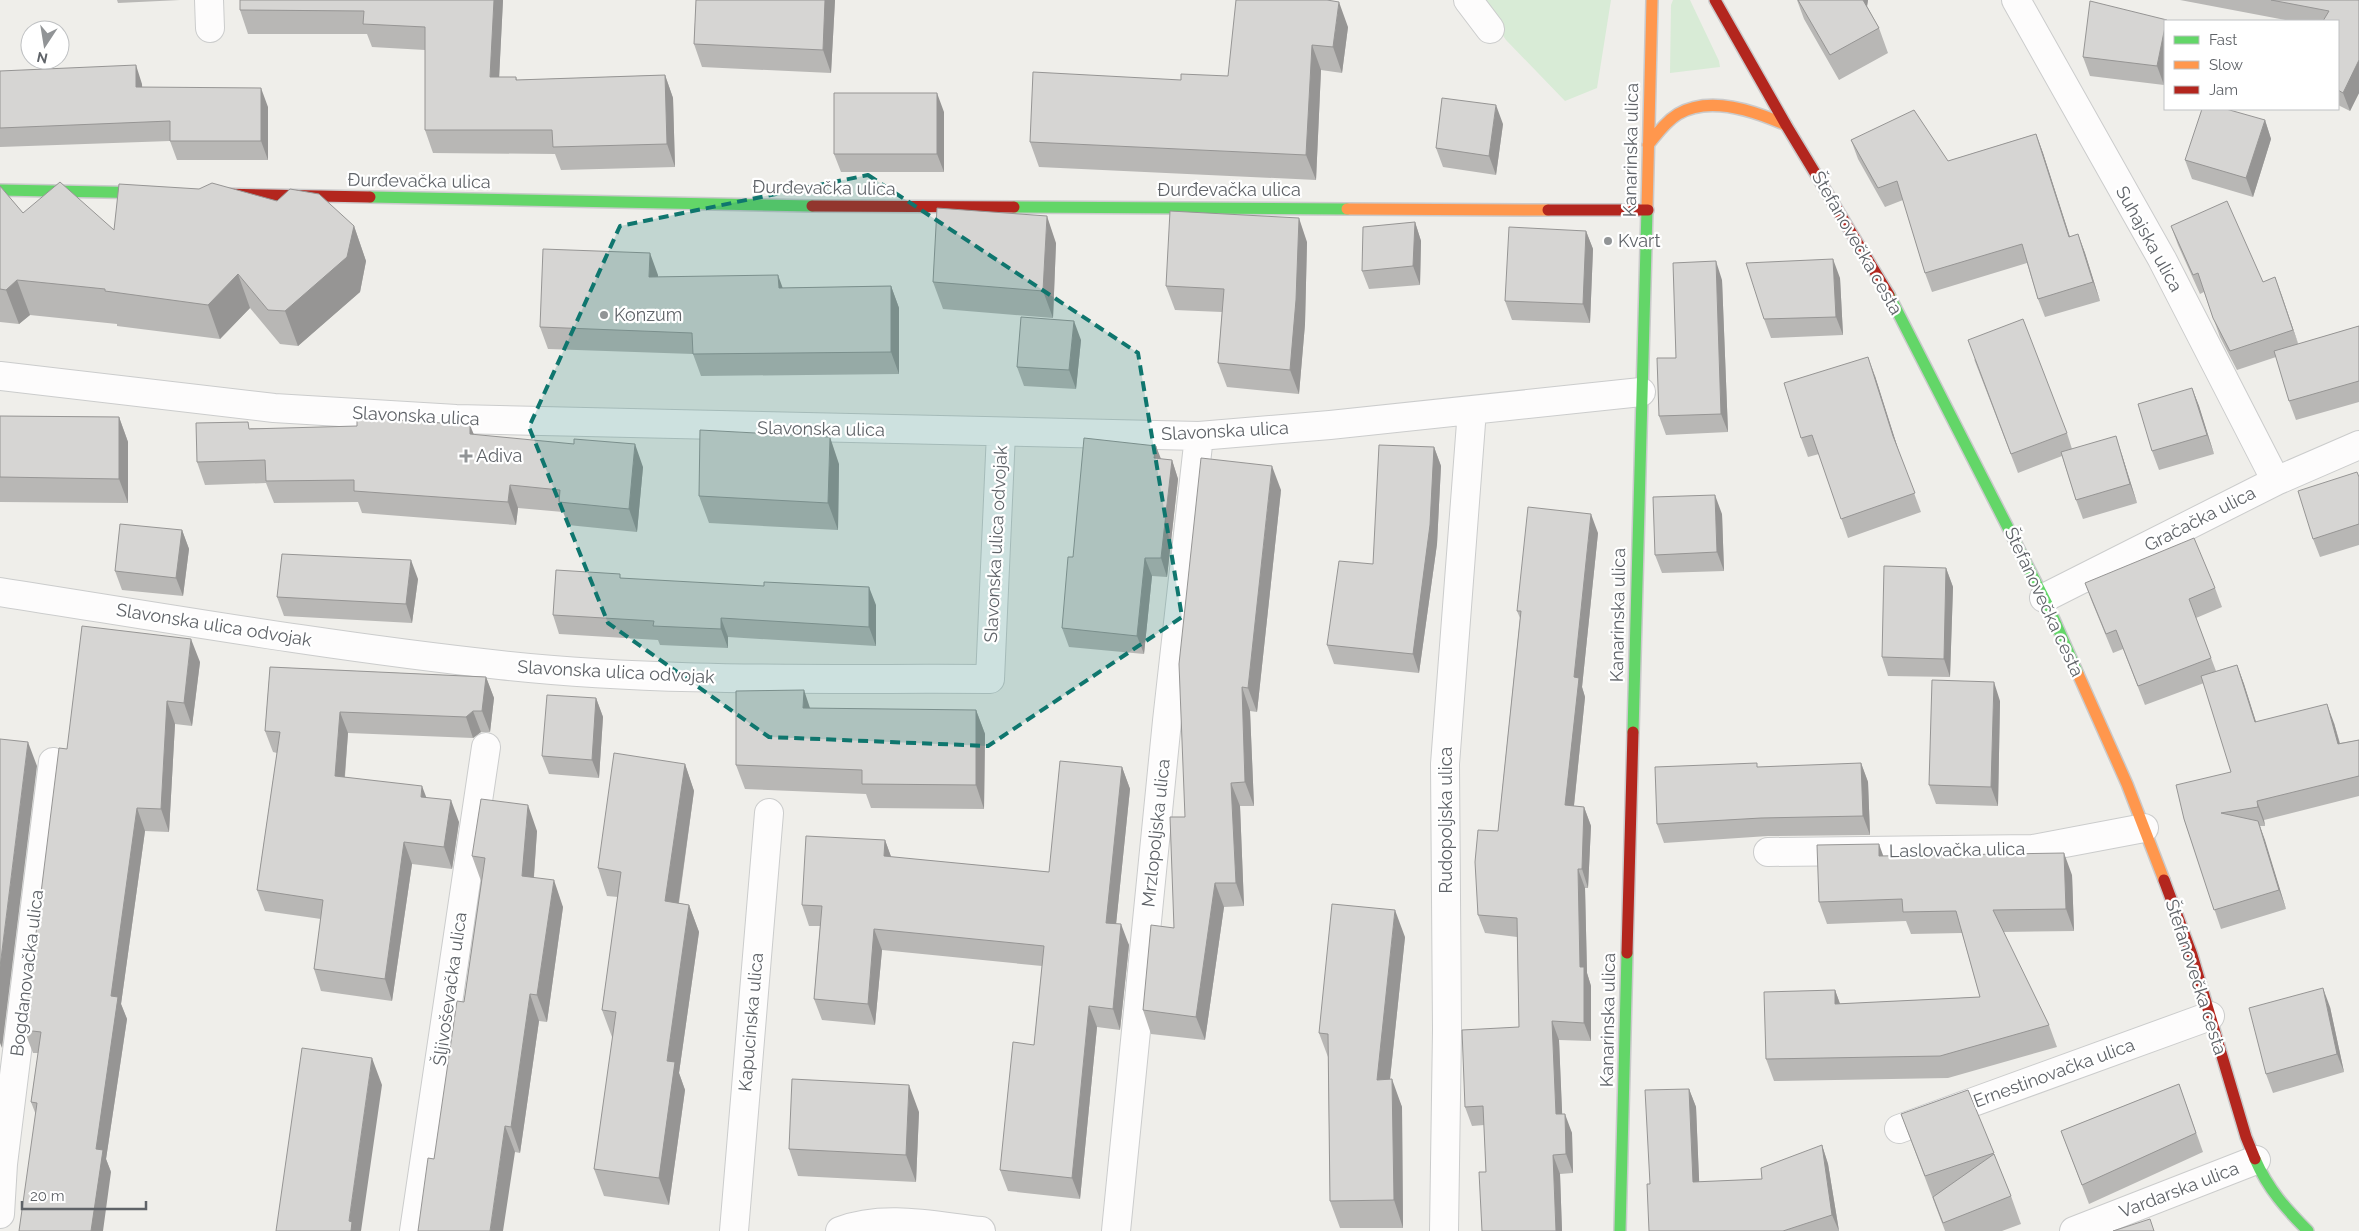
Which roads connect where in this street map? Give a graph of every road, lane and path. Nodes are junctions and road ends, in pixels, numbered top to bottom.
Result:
1 (209, 0) edge
2 (1468, 0) edge
3 (1652, 0) edge
4 (1715, 0) edge
5 (2016, 0) edge
6 (210, 28) dead end
7 (1490, 29) dead end
8 (1786, 125) junction
9 (1648, 145) junction
10 (0, 190) edge
11 (170, 193) edge
12 (200, 194) edge
13 (1648, 210) junction
14 (0, 376) edge
15 (1642, 392) junction
16 (1472, 410) junction
17 (1002, 433) junction
18 (1199, 436) junction
19 (2359, 445) edge
20 (2276, 482) junction
21 (0, 592) edge
22 (2044, 598) junction
23 (486, 747) dead end
24 (53, 762) dead end
25 (769, 814) dead end
26 (2144, 828) junction
27 (1768, 852) dead end
28 (2210, 1016) junction
29 (1898, 1129) dead end
30 (2256, 1160) junction
31 (2, 1164) edge
32 (0, 1214) edge
33 (414, 1231) edge
34 (734, 1231) edge
35 (840, 1231) edge
36 (980, 1231) edge
37 (1116, 1231) edge
38 (1444, 1231) edge
39 (1620, 1231) edge
40 (2074, 1231) edge
41 (2308, 1231) edge

1 - 6 street
2 - 7 street
3 - 9 street, Kanarinska ulica
4 - 8 street, Štefanovečka cesta
5 - 20 street, Suhajska ulica
8 - 9 street
8 - 22 street, Štefanovečka cesta
9 - 13 street, Kanarinska ulica
10 - 11 street
12 - 13 street, Đurđevačka ulica
13 - 15 street, Kanarinska ulica
14 - 17 street, Slavonska ulica
15 - 16 street, Slavonska ulica
15 - 39 street, Kanarinska ulica
16 - 18 street, Slavonska ulica
16 - 38 street, Rudopoljska ulica
17 - 18 street, Slavonska ulica
17 - 21 street, Slavonska ulica odvojak
18 - 37 street, Mrzlopoljska ulica
19 - 20 street, Gračačka ulica
20 - 22 street, Gračačka ulica
22 - 26 street, Štefanovečka cesta
23 - 33 street, Šljivoševačka ulica
24 - 31 street, Bogdanovačka ulica
25 - 34 street, Kapucinska ulica
26 - 27 street, Laslovačka ulica
26 - 28 street, Štefanovečka cesta
28 - 29 street, Ernestinovačka ulica
28 - 30 street, Štefanovečka cesta
30 - 40 street, Vardarska ulica
30 - 41 street, Štefanovečka cesta
31 - 32 street, Bogdanovačka ulica
35 - 36 street

